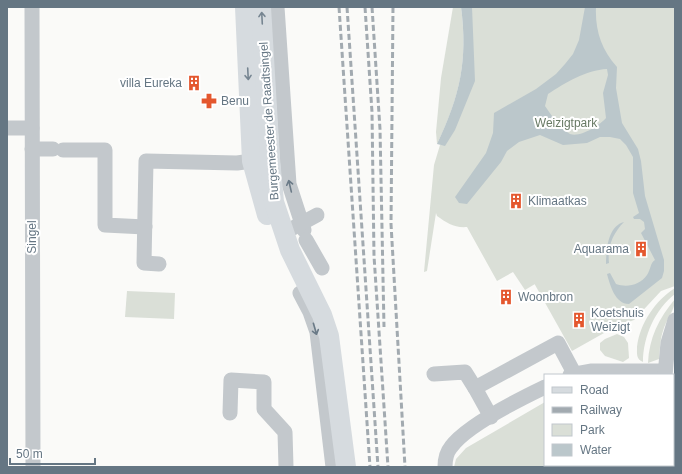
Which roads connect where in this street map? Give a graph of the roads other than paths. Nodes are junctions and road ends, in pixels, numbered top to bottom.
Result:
1 (32, 7) edge
2 (245, 7) edge
3 (261, 7) edge
4 (277, 7) edge
5 (283, 90) junction
6 (267, 115) junction
7 (7, 128) edge
8 (32, 128) junction
9 (32, 149) junction
10 (252, 161) junction
11 (317, 215) dead end
12 (145, 227) junction
13 (294, 236) junction
14 (159, 264) dead end
15 (322, 268) dead end
16 (305, 291) junction
17 (675, 320) edge
18 (665, 373) edge
19 (434, 374) dead end
20 (572, 374) edge
21 (544, 387) edge
22 (475, 388) junction
23 (230, 412) dead end
24 (491, 416) junction
25 (33, 467) edge
26 (286, 467) edge
27 (333, 467) edge
28 (346, 467) edge
29 (445, 467) edge

1 - 8 street, Singel
2 -> 10 main road, Burgemeester de Raadtsingel
6 -> 3 main road, Burgemeester de Raadtsingel
4 - 5 street, Burgemeester de Raadtsingel
5 - 6 street
13 -> 5 street, Burgemeester de Raadtsingel
6 - 13 main road, Burgemeester de Raadtsingel
7 - 8 street
8 - 9 street, Singel
9 - 12 street
9 - 25 street, Singel
10 - 12 street
10 - 13 main road, Burgemeester de Raadtsingel
11 - 13 street
12 - 14 street
13 - 15 street
13 - 16 main road, Burgemeester de Raadtsingel
16 -> 27 street, Burgemeester de Raadtsingel
16 - 28 main road, Burgemeester de Raadtsingel
17 - 18 street
18 - 20 street
19 - 22 street
20 - 22 street
21 - 24 street
22 - 24 street
23 - 26 street
24 - 29 street

